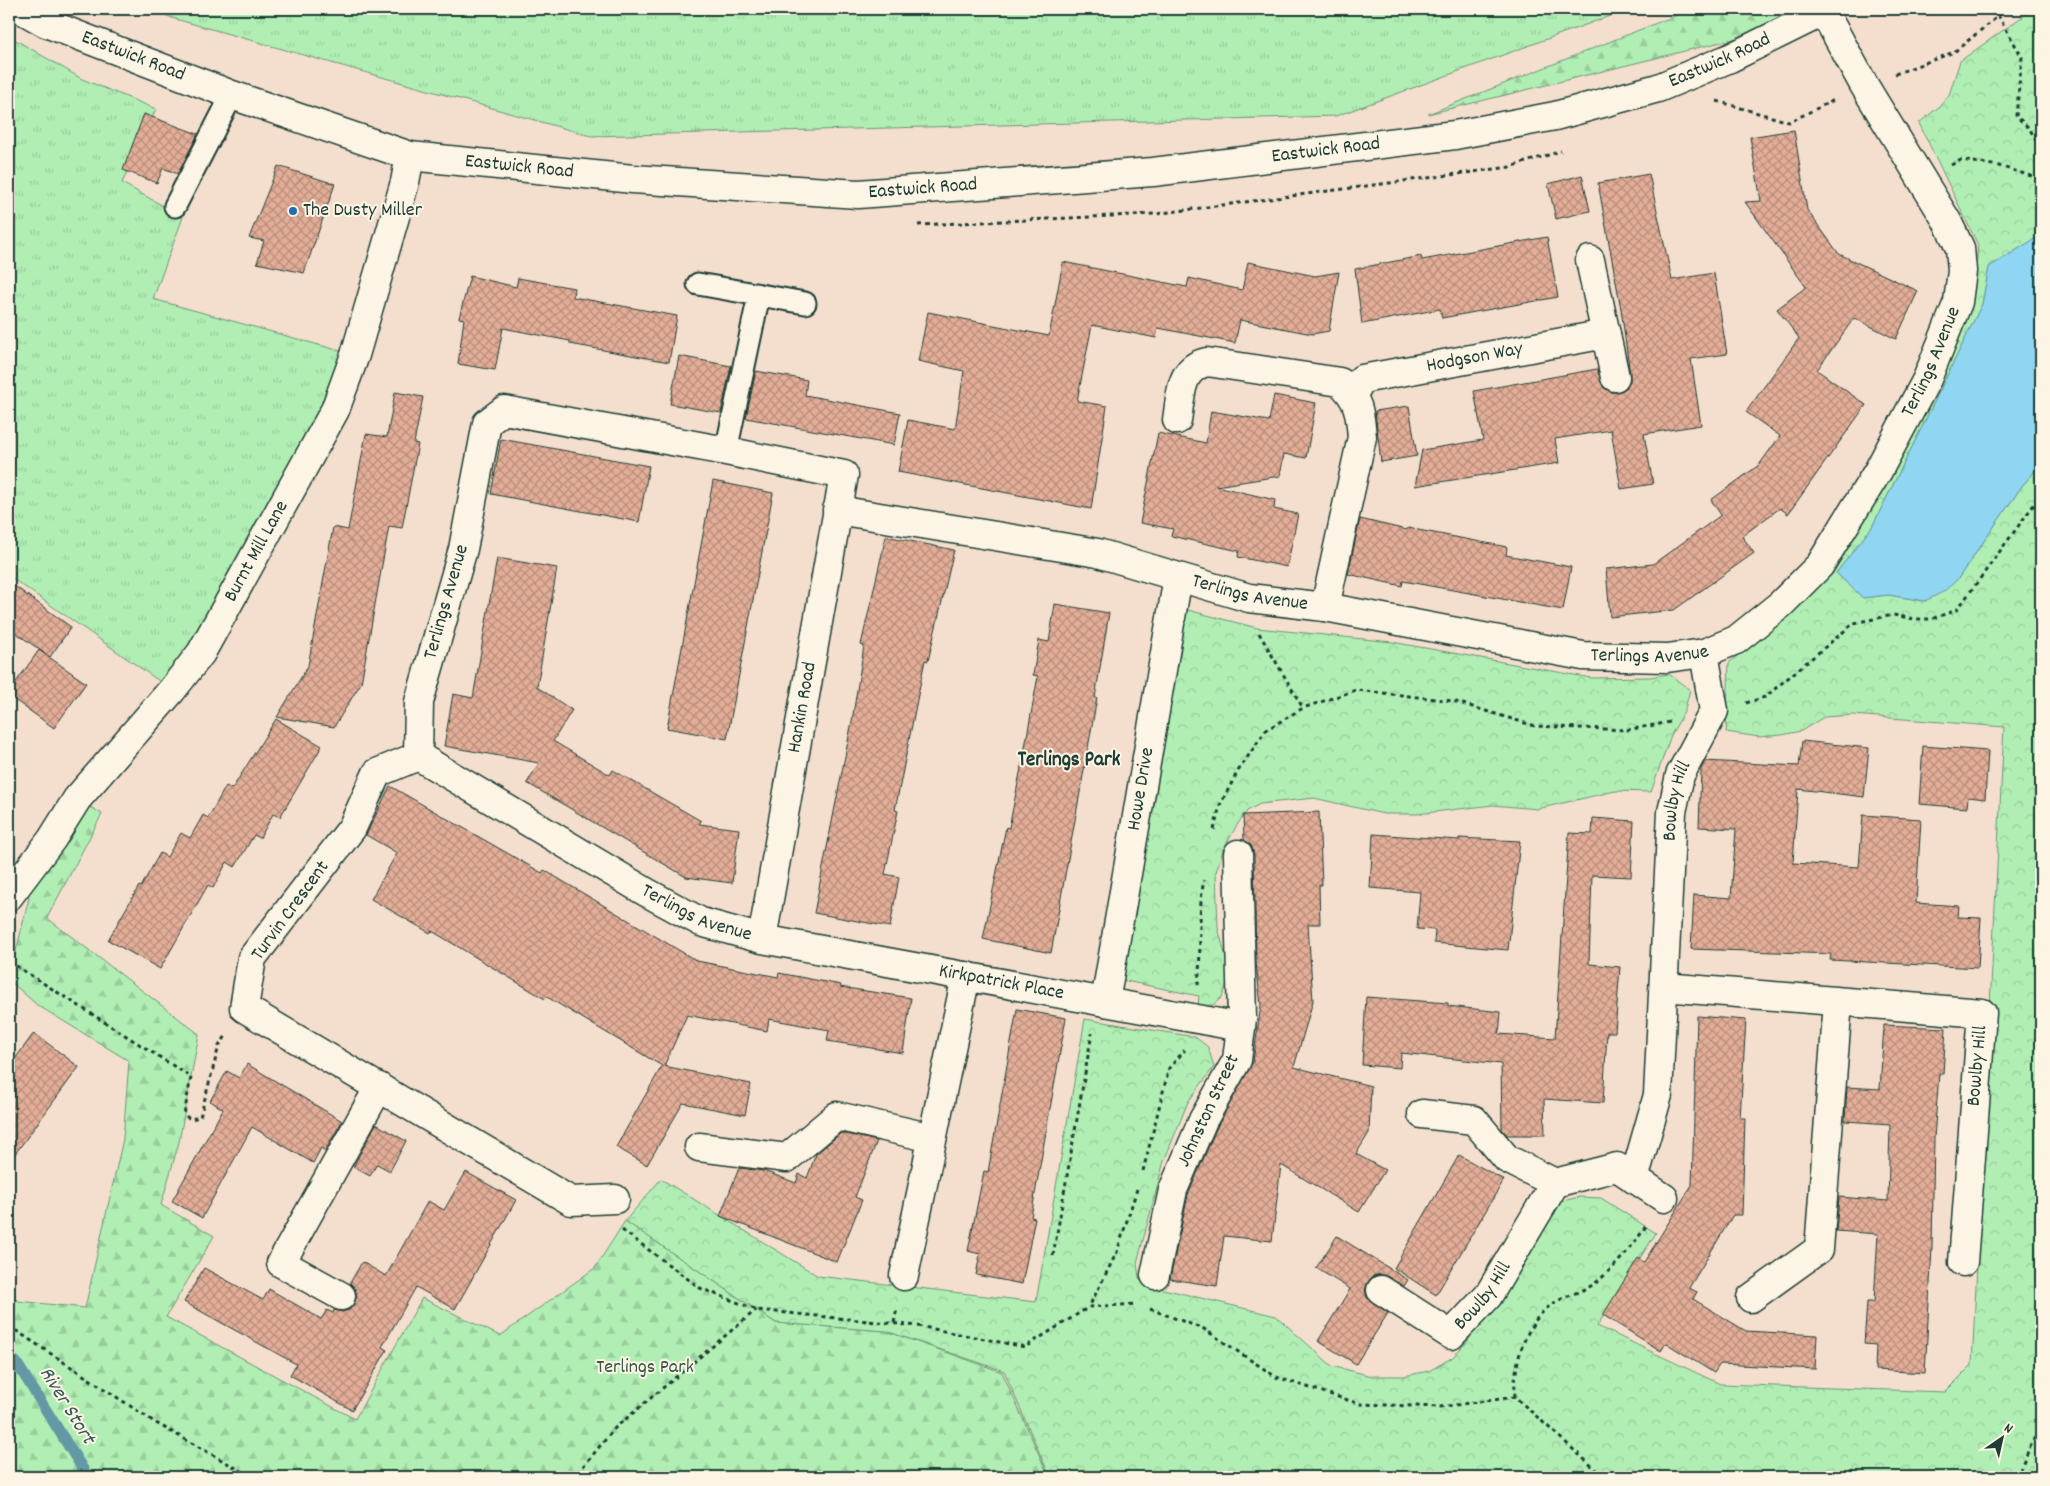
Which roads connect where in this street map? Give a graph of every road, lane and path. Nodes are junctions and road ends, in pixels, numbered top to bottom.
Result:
1 (21, 9) edge
2 (1827, 11) edge
3 (1998, 15) dead end
4 (232, 95) junction
5 (2041, 148) edge
6 (410, 156) junction
7 (1920, 178) junction
8 (2041, 179) edge
9 (175, 206) dead end
10 (1590, 260) dead end
11 (698, 284) dead end
12 (759, 295) junction
13 (805, 303) dead end
14 (1606, 334) junction
15 (1615, 378) dead end
16 (1353, 394) junction
17 (1177, 420) dead end
18 (726, 451) junction
19 (844, 475) joint
20 (2041, 495) edge
21 (837, 510) junction
22 (1178, 577) junction
23 (1249, 598) junction
24 (1325, 607) junction
25 (1704, 653) junction
26 (1303, 708) junction
27 (1714, 711) junction
28 (418, 756) junction
29 (1214, 832) dead end
30 (1238, 854) dead end
31 (1204, 877) dead end
32 (9, 896) edge
33 (762, 939) junction
34 (9, 966) edge
35 (966, 976) junction
36 (1664, 988) junction
37 (1101, 1001) junction
38 (1838, 1002) junction
39 (244, 1008) junction
40 (1194, 1018) junction
41 (1241, 1027) junction
42 (379, 1087) junction
43 (1422, 1114) dead end
44 (932, 1138) junction
45 (699, 1147) dead end
46 (1141, 1178) dead end
47 (1634, 1178) junction
48 (1555, 1183) junction
49 (1138, 1187) dead end
50 (1664, 1198) joint
51 (615, 1199) joint
52 (1053, 1256) dead end
53 (1962, 1262) dead end
54 (1155, 1275) dead end
55 (904, 1276) dead end
56 (1381, 1290) dead end
57 (340, 1296) dead end
58 (1751, 1298) dead end
59 (1089, 1307) junction
60 (757, 1310) junction
61 (9, 1326) edge
62 (1515, 1397) junction
63 (2041, 1424) edge
64 (252, 1477) edge
65 (571, 1477) edge
66 (1604, 1477) edge
67 (2016, 1477) edge

1 - 4 street, Eastwick Road
2 - 6 street, Eastwick Road
2 - 7 street, Terlings Avenue
3 - 5 path
4 - 6 street, Eastwick Road
4 - 9 lane
6 - 32 street, Burnt Mill Lane
7 - 8 path
7 - 25 street, Terlings Avenue
10 - 14 street
11 - 12 lane
12 - 13 lane
12 - 18 lane
14 - 15 street
14 - 16 street, Hodgson Way
16 - 17 street
16 - 24 street
18 - 19 street, Terlings Avenue
18 - 28 street, Terlings Avenue
19 - 21 street, Hankin Road
20 - 27 path
21 - 22 street, Terlings Avenue
21 - 33 street, Hankin Road
22 - 23 street, Terlings Avenue
22 - 37 street, Howe Drive
23 - 24 street, Terlings Avenue
23 - 26 path
24 - 25 street, Terlings Avenue
25 - 27 street
26 - 27 path
26 - 29 path
27 - 36 street, Bowlby Hill
28 - 33 street, Terlings Avenue
28 - 39 street, Turvin Crescent
30 - 41 street, Johnston Street
31 - 40 path
33 - 35 street, Kirkpatrick Place
34 - 39 path
35 - 37 street, Kirkpatrick Place
35 - 44 street
36 - 38 street, Bowlby Hill
36 - 47 street, Bowlby Hill
37 - 40 street, Kirkpatrick Place
37 - 52 path
38 - 53 street, Bowlby Hill
38 - 58 street
39 - 42 street
40 - 41 street, Kirkpatrick Place
40 - 46 path
41 - 54 street, Johnston Street
42 - 51 street
42 - 57 street
43 - 48 street
44 - 45 street
44 - 55 street
47 - 48 street
47 - 50 street
48 - 56 street, Bowlby Hill
49 - 59 path
50 - 62 path
51 - 60 path
59 - 60 path
59 - 62 path
60 - 65 path
61 - 64 path
62 - 66 path
63 - 67 path

